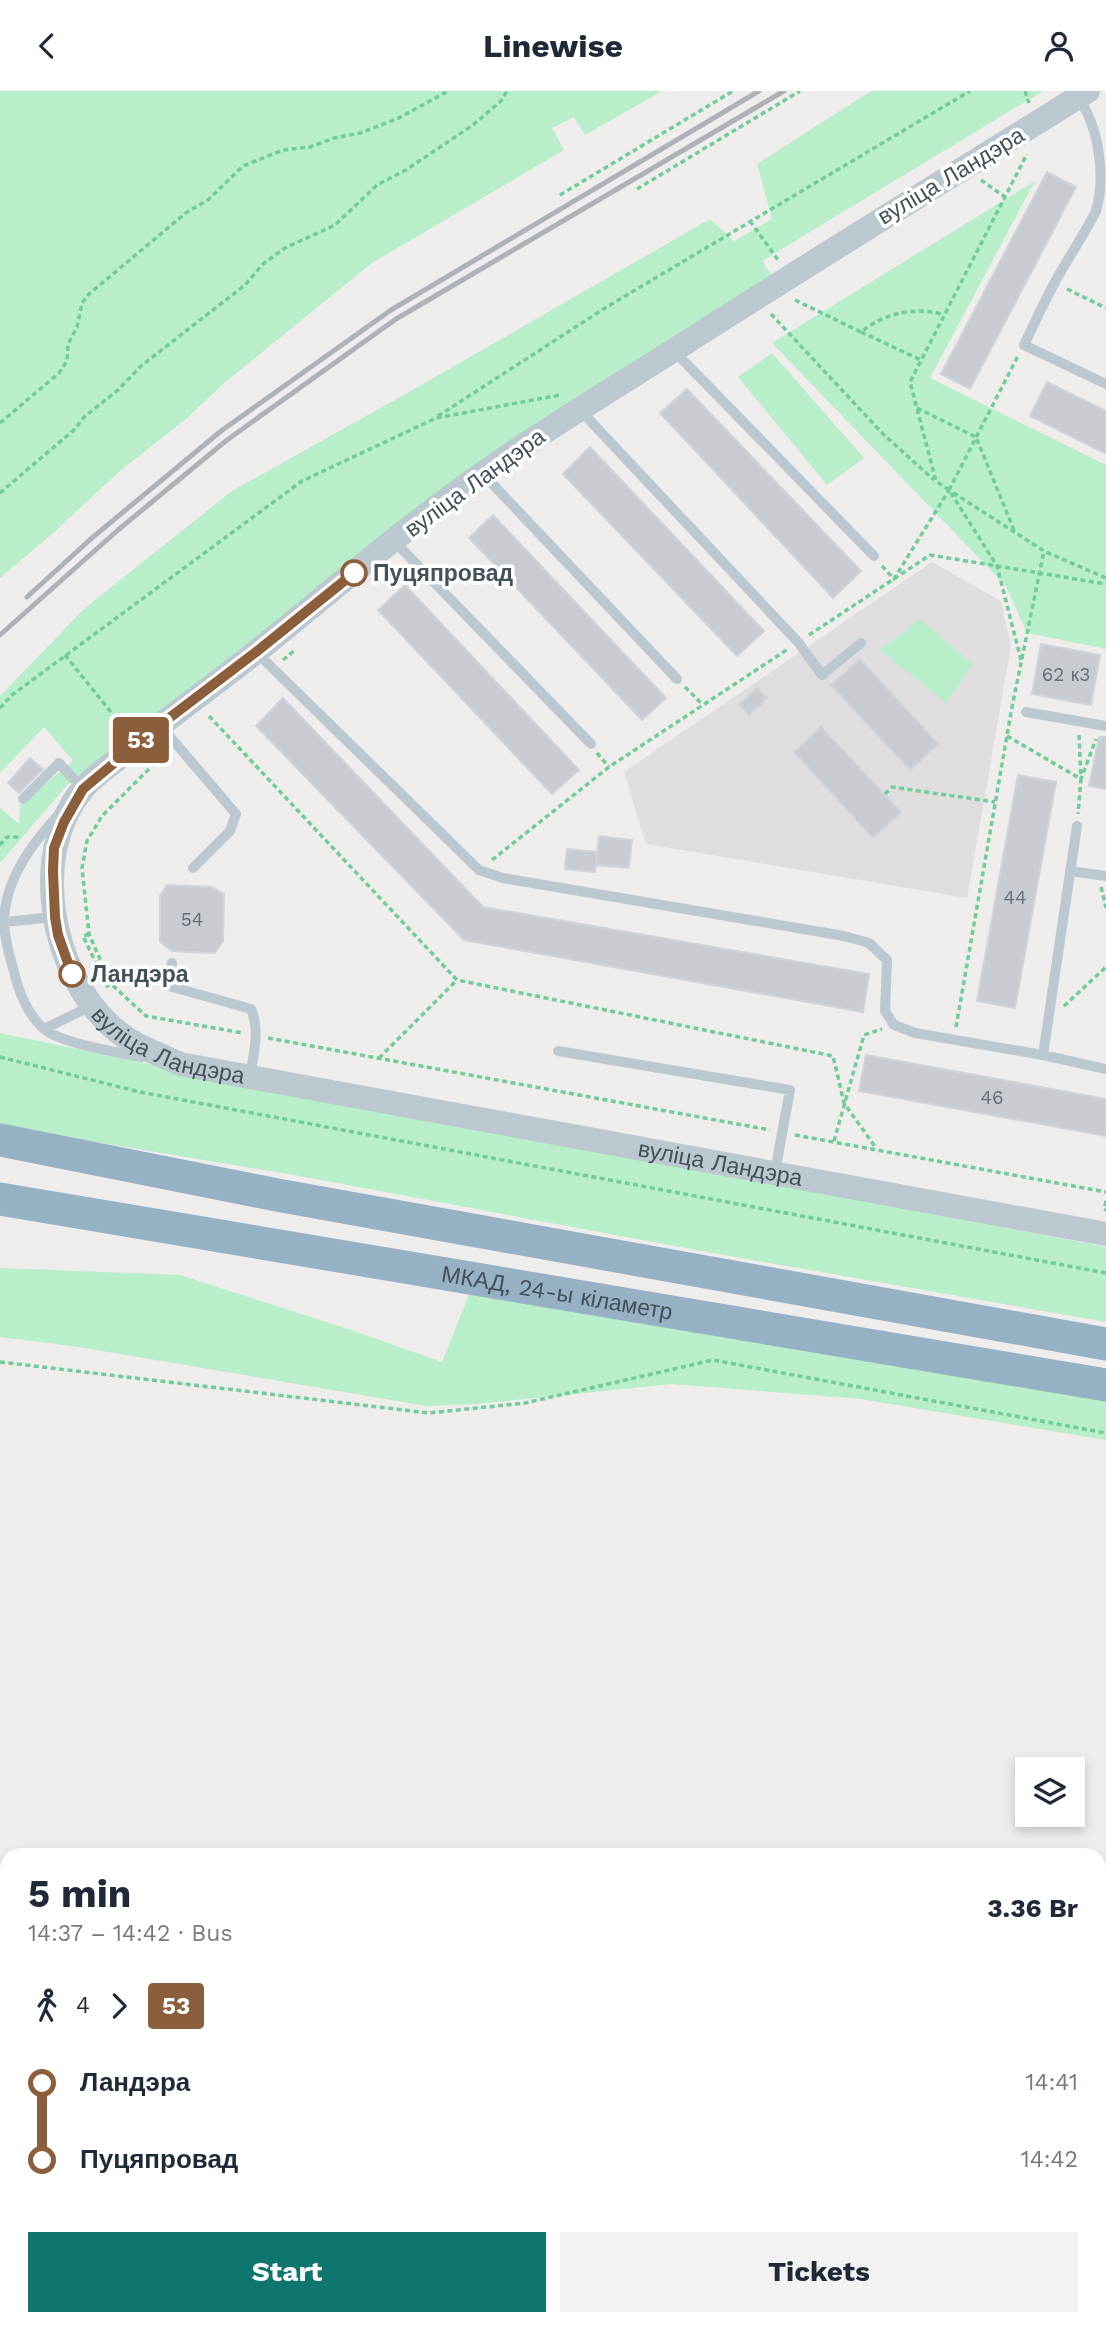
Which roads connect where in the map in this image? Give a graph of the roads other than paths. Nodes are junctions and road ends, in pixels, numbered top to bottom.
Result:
1 (1083, 94) edge
2 (673, 350) junction
3 (1106, 384) edge
4 (575, 401) junction
5 (483, 474) junction
6 (394, 541) junction
7 (873, 556) dead end
8 (860, 643) dead end
9 (256, 652) junction
10 (677, 679) road end
11 (1026, 712) dead end
12 (160, 725) junction
13 (1104, 726) edge
14 (590, 744) dead end
15 (83, 789) junction
16 (23, 799) dead end
17 (1077, 826) road end
18 (193, 868) dead end
19 (1070, 871) junction
20 (1106, 876) edge
21 (55, 917) junction
22 (4, 922) junction
23 (172, 963) dead end
24 (92, 1006) junction
25 (44, 1029) junction
26 (558, 1051) dead end
27 (1043, 1055) junction
28 (180, 1064) junction
29 (1106, 1069) edge
30 (250, 1075) junction
31 (6, 1141) edge
32 (775, 1173) junction
33 (4, 1199) edge
34 (1106, 1234) edge
35 (1106, 1344) edge
36 (1106, 1384) edge

1 - 2 street, вуліца Ландэра
1 - 3 lane
2 - 4 street, вуліца Ландэра
2 - 7 lane
4 - 5 street, вуліца Ландэра
4 - 8 lane
5 - 6 street, вуліца Ландэра
5 - 10 lane
6 - 9 street, вуліца Ландэра
6 - 14 lane
9 - 12 street, вуліца Ландэра
9 - 27 lane
11 - 13 lane
12 - 15 street, вуліца Ландэра
12 - 18 lane
15 - 16 lane
15 - 21 street, вуліца Ландэра
15 - 22 lane
17 - 19 lane
19 - 20 lane
19 - 27 lane
21 - 22 lane
21 - 24 street, вуліца Ландэра
22 - 25 lane
23 - 30 lane
24 - 25 lane
24 - 28 street, вуліца Ландэра
25 - 28 lane
26 - 32 lane
27 - 29 lane
28 - 30 street, вуліца Ландэра
30 - 32 street, вуліца Ландэра
31 - 35 highway, МКАД, 24-ы кіламетр
32 - 34 street, вуліца Ландэра
33 - 36 highway, МКАД, 24-ы кіламетр

